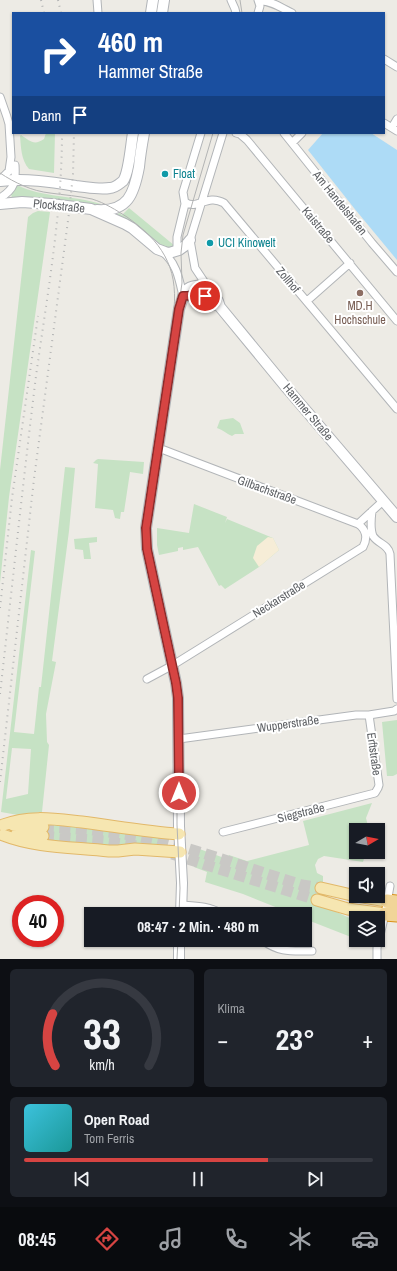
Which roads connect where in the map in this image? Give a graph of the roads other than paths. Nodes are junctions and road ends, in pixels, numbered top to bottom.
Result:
1 (97, 0) edge
2 (153, 0) edge
3 (164, 0) edge
4 (231, 0) edge
5 (240, 1) edge
6 (258, 1) edge
7 (98, 12) edge
8 (151, 12) edge
9 (162, 12) edge
10 (236, 12) edge
11 (236, 12) edge
12 (258, 12) edge
13 (290, 12) edge
14 (385, 60) edge
15 (397, 67) edge
16 (0, 98) edge
17 (385, 124) edge
18 (397, 131) edge
19 (133, 134) edge
20 (144, 134) edge
21 (201, 134) edge
22 (223, 134) edge
23 (240, 134) edge
24 (285, 134) edge
25 (301, 134) edge
26 (292, 143) junction
27 (11, 157) junction
28 (15, 165) junction
29 (16, 180) junction
30 (29, 180) junction
31 (0, 181) edge
32 (0, 198) edge
33 (185, 202) junction
34 (201, 202) junction
35 (0, 204) edge
36 (91, 209) junction
37 (190, 240) junction
38 (160, 251) junction
39 (177, 251) junction
40 (350, 263) junction
41 (397, 272) edge
42 (209, 289) junction
43 (183, 296) junction
44 (306, 301) junction
45 (220, 307) junction
46 (397, 320) edge
47 (397, 409) edge
48 (157, 449) junction
49 (383, 500) junction
50 (372, 511) junction
51 (397, 516) edge
52 (358, 524) junction
53 (173, 665) junction
54 (147, 679) dead end
55 (397, 699) edge
56 (397, 709) edge
57 (369, 716) junction
58 (179, 739) junction
59 (377, 791) joint
60 (2, 829) edge
61 (43, 831) tunnel mouth
62 (223, 832) dead end
63 (179, 834) junction
64 (180, 852) junction
65 (390, 886) dead end
66 (321, 888) tunnel mouth
67 (349, 894) edge
68 (317, 900) tunnel mouth
69 (392, 902) edge
70 (181, 907) edge
71 (391, 915) edge
72 (179, 947) edge
73 (272, 947) edge
74 (312, 951) dead end
75 (179, 959) edge
76 (377, 959) edge

1 - 7 street
2 - 8 street
3 - 9 street
4 - 10 street
5 - 11 street
6 - 12 street
6 - 13 street
14 - 15 street
16 - 27 street
17 - 18 street
19 - 30 street, Plockstraße
20 - 36 street
21 - 33 street
22 - 34 street
23 - 40 street, Kaistraße
24 - 26 street, Am Handelshafen
25 - 26 street
26 - 41 street, Am Handelshafen
27 - 28 street
27 - 31 street
28 - 29 street
28 - 30 street
29 - 30 street, Plockstraße
29 - 31 street, Plockstraße
29 - 32 street
33 - 34 street
33 - 39 street
34 - 37 street
34 - 44 street, Zollhof
35 - 36 street, Plockstraße
36 - 38 street, Plockstraße
37 - 39 street
37 - 42 street
38 - 39 street
38 - 43 street
40 - 44 street, Zollhof
40 - 46 street, Kaistraße
42 - 43 street
42 - 45 street, Hammer Straße
43 - 45 street, Hammer Straße
43 - 48 street
44 - 47 street, Zollhof
45 - 49 street, Hammer Straße
48 - 52 street, Gilbachstraße
48 - 53 street
49 - 50 street
49 - 51 street, Hammer Straße
50 - 52 street
50 - 55 street
52 - 53 street, Neckarstraße
53 - 54 street
53 - 58 street
56 - 57 street, Wupperstraße
57 - 58 street, Wupperstraße
57 - 59 street, Erftstraße
58 - 63 street
59 - 62 street, Siegstraße
60 - 61 main road
60 - 63 main road
60 - 64 main road
63 - 64 street
64 - 70 street
65 - 69 street
66 - 67 main road
68 - 71 main road
69 - 71 street
71 - 76 street
72 - 75 street
73 - 74 street

